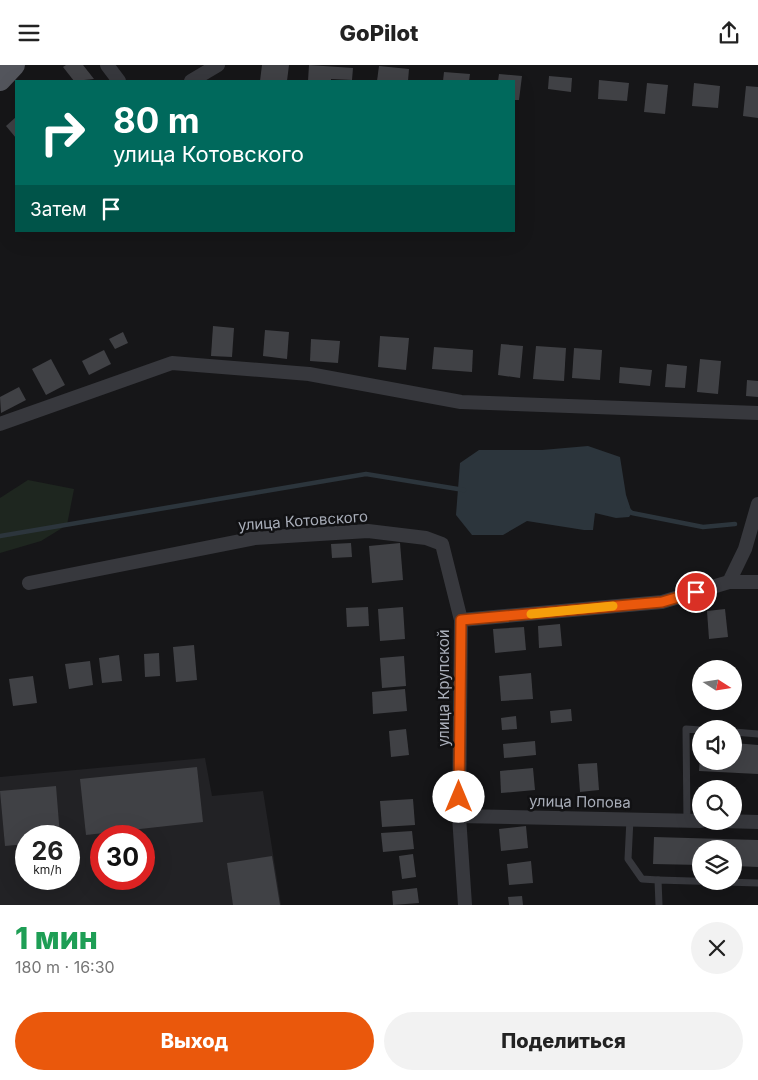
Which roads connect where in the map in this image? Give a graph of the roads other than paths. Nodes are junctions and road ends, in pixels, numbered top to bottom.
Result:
1 (14, 65) edge
2 (107, 65) edge
3 (218, 65) edge
4 (0, 80) edge
5 (118, 80) edge
6 (193, 80) edge
7 (758, 413) edge
8 (0, 425) edge
9 (758, 504) edge
10 (730, 582) junction
11 (758, 582) edge
12 (29, 583) dead end
13 (461, 620) junction
14 (692, 729) edge
15 (742, 733) edge
16 (758, 734) edge
17 (459, 816) junction
18 (630, 819) junction
19 (687, 821) junction
20 (692, 821) edge
21 (742, 822) edge
22 (758, 822) edge
23 (658, 880) junction
24 (758, 883) edge
25 (465, 905) edge
26 (659, 905) edge

1 - 4 main road
2 - 5 street
3 - 6 street
7 - 8 street
9 - 10 street
10 - 11 street
10 - 13 street
12 - 13 street, улица Котовского
13 - 17 street, улица Крупской
14 - 19 lane
15 - 16 lane
17 - 18 street, улица Попова
17 - 25 street, улица Крупской
18 - 19 street, улица Попова
18 - 23 lane
19 - 20 street, улица Попова
21 - 22 street
23 - 24 lane
23 - 26 lane

